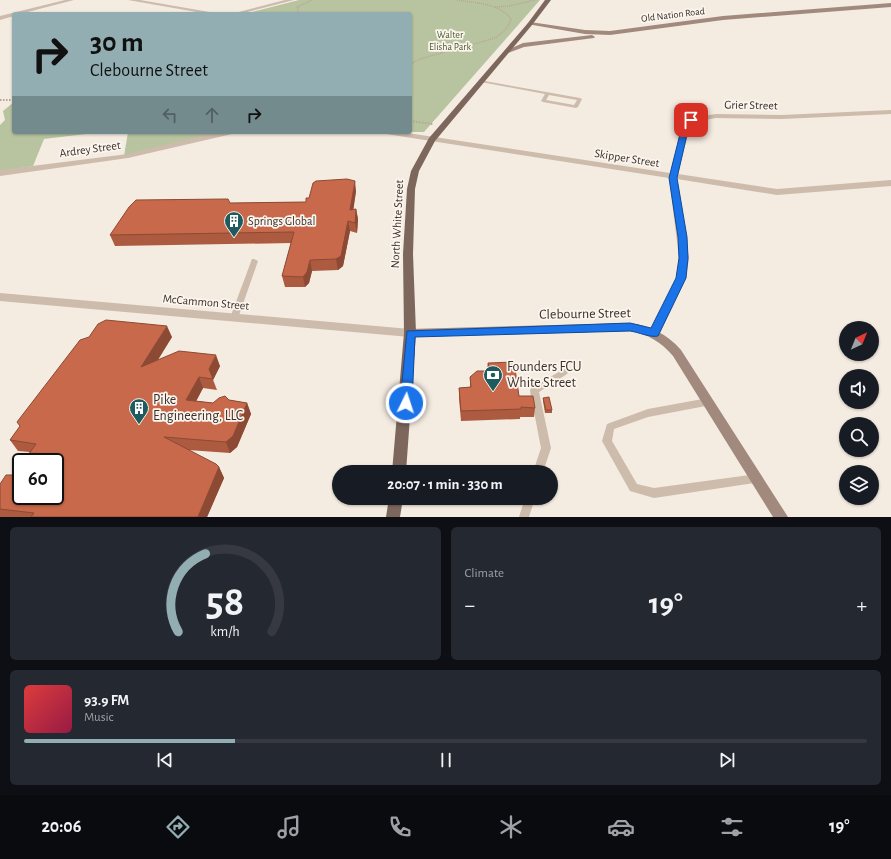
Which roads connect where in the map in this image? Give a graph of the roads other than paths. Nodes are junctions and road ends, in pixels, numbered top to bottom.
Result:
1 (71, 0) edge
2 (131, 0) edge
3 (291, 0) edge
4 (548, 0) edge
5 (891, 5) edge
6 (22, 12) edge
7 (206, 12) edge
8 (242, 12) edge
9 (12, 15) edge
10 (0, 18) edge
11 (530, 24) junction
12 (610, 33) junction
13 (508, 51) junction
14 (481, 81) junction
15 (548, 93) junction
16 (891, 112) edge
17 (216, 134) edge
18 (398, 134) edge
19 (432, 140) junction
20 (0, 173) edge
21 (673, 178) junction
22 (891, 183) edge
23 (254, 261) dead end
24 (1, 298) edge
25 (234, 318) junction
26 (410, 333) junction
27 (654, 333) junction
28 (564, 372) dead end
29 (708, 402) junction
30 (400, 465) edge
31 (540, 465) edge
32 (757, 479) junction
33 (395, 505) edge
34 (528, 505) edge
35 (393, 517) edge
36 (524, 517) edge
37 (781, 517) edge

1 - 6 street
2 - 7 street
3 - 8 street
4 - 11 main road, North White Street
5 - 12 main road, Old Nation Road
9 - 10 street
11 - 12 main road, Old Nation Road
11 - 13 main road, North White Street
12 - 13 main road
13 - 14 main road, North White Street
14 - 15 lane
14 - 19 main road, North White Street
15 - 15 lane
16 - 21 street, Grier Street
17 - 20 street, Ardrey Street
18 - 19 street
19 - 21 street, Skipper Street
19 - 26 main road, North White Street
21 - 22 street, Skipper Street
21 - 27 street, Grier Street
23 - 25 lane
24 - 25 street, McCammon Street
25 - 26 street, McCammon Street
26 - 27 main road, Clebourne Street
26 - 30 main road, North White Street
27 - 29 main road, Clebourne Street
28 - 31 lane
29 - 32 main road, Clebourne Street
29 - 32 lane
32 - 37 main road, Clebourne Street
33 - 35 main road
34 - 36 lane

